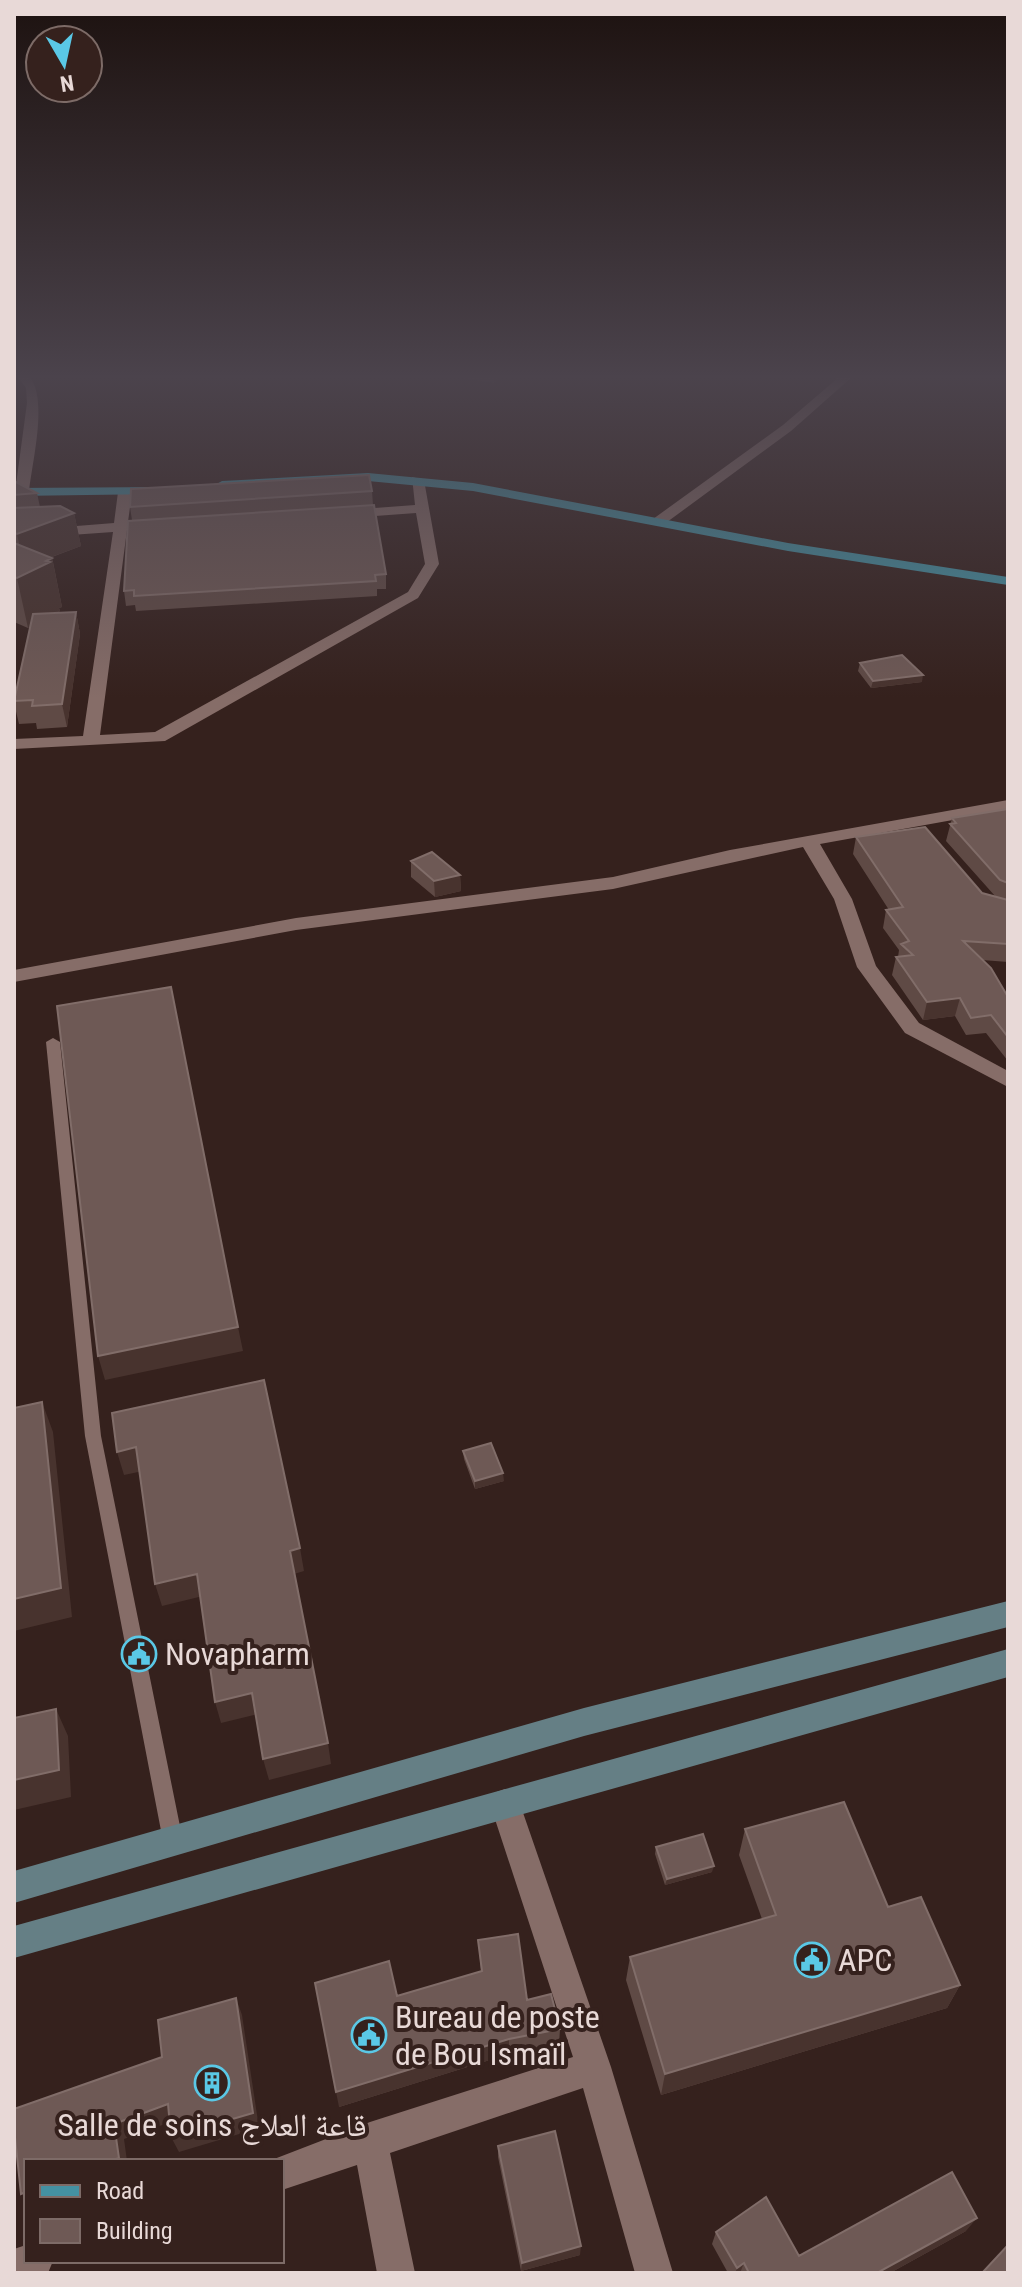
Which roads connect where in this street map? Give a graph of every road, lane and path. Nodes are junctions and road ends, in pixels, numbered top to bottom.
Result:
1 (238, 484) edge
2 (418, 484) edge
3 (447, 484) edge
4 (711, 484) edge
5 (211, 486) edge
6 (168, 490) edge
7 (18, 492) edge
8 (125, 492) junction
9 (422, 509) junction
10 (327, 515) edge
11 (658, 522) junction
12 (168, 523) edge
13 (120, 526) junction
14 (14, 535) edge
15 (1008, 581) edge
16 (91, 740) junction
17 (14, 744) edge
18 (1008, 805) edge
19 (808, 840) junction
20 (14, 976) edge
21 (53, 1042) dead end
22 (1008, 1080) edge
23 (1008, 1614) edge
24 (1008, 1663) edge
25 (505, 1804) junction
26 (173, 1841) junction
27 (14, 1887) edge
28 (14, 1942) edge
29 (594, 2067) junction
30 (370, 2140) junction
31 (284, 2171) edge
32 (396, 2273) edge
33 (654, 2273) edge

1 - 5 main road
2 - 9 street
3 - 11 main road
4 - 11 street
6 - 8 main road
7 - 8 main road
8 - 13 street
9 - 10 street
9 - 16 street
11 - 15 main road
12 - 13 street
13 - 14 street
13 - 16 street
16 - 17 street
18 - 19 street
19 - 20 street
19 - 22 street
21 - 26 lane
23 - 26 main road
24 - 25 main road
25 - 28 main road
25 - 29 street
26 - 27 main road
29 - 30 street
29 - 33 street
30 - 31 street
30 - 32 street

